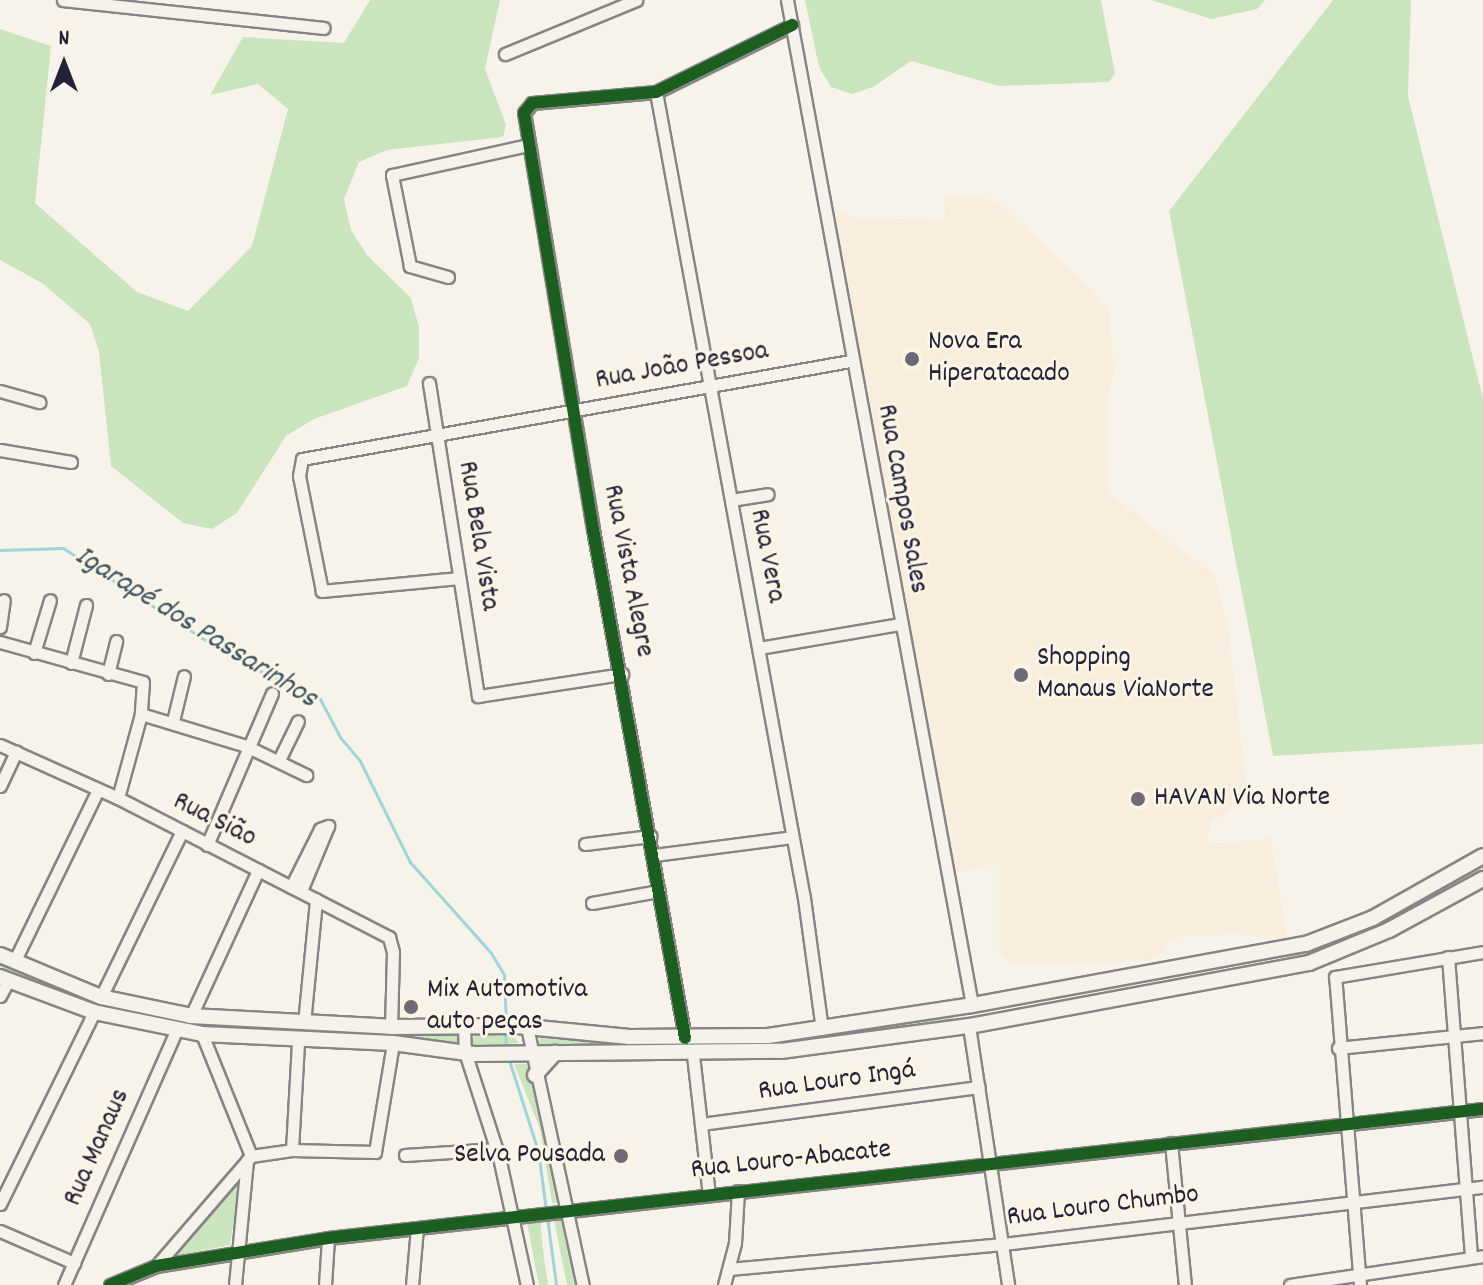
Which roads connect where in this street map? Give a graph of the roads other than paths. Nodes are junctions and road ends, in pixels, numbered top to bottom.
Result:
1 (63, 0) edge
2 (636, 0) edge
3 (787, 0) edge
4 (792, 25) junction
5 (324, 28) dead end
6 (505, 54) dead end
7 (656, 92) junction
8 (529, 145) junction
9 (448, 277) dead end
10 (850, 361) junction
11 (429, 383) dead end
12 (713, 385) junction
13 (0, 391) edge
14 (39, 402) dead end
15 (573, 410) junction
16 (437, 434) junction
17 (0, 450) edge
18 (71, 462) dead end
19 (768, 494) dead end
20 (731, 500) junction
21 (459, 578) junction
22 (4, 600) dead end
23 (50, 600) dead end
24 (86, 605) dead end
25 (899, 624) junction
26 (0, 627) edge
27 (116, 641) dead end
28 (0, 642) edge
29 (759, 648) junction
30 (34, 653) junction
31 (71, 663) junction
32 (108, 674) junction
33 (622, 674) junction
34 (184, 676) dead end
35 (272, 693) dead end
36 (141, 714) junction
37 (173, 721) junction
38 (298, 721) dead end
39 (0, 745) edge
40 (246, 746) junction
41 (16, 752) junction
42 (279, 760) junction
43 (306, 775) dead end
44 (0, 786) edge
45 (98, 790) junction
46 (118, 798) junction
47 (182, 831) junction
48 (651, 836) junction
49 (792, 837) junction
50 (585, 844) dead end
51 (207, 845) junction
52 (654, 855) junction
53 (1483, 856) edge
54 (258, 870) junction
55 (1483, 879) edge
56 (296, 889) junction
57 (659, 891) junction
58 (316, 900) junction
59 (592, 903) dead end
60 (1483, 952) edge
61 (0, 955) edge
62 (1334, 955) junction
63 (1448, 957) junction
64 (14, 962) junction
65 (1340, 972) junction
66 (4, 979) edge
67 (0, 996) edge
68 (101, 997) junction
69 (972, 1005) junction
70 (94, 1012) junction
71 (191, 1016) junction
72 (304, 1023) junction
73 (468, 1026) junction
74 (522, 1026) junction
75 (969, 1026) junction
76 (391, 1027) junction
77 (822, 1029) junction
78 (176, 1031) junction
79 (1483, 1033) edge
80 (202, 1034) junction
81 (1455, 1036) junction
82 (685, 1038) junction
83 (298, 1041) junction
84 (393, 1043) junction
85 (1338, 1048) junction
86 (470, 1053) junction
87 (555, 1053) junction
88 (526, 1054) junction
89 (693, 1055) junction
90 (535, 1075) junction
91 (979, 1087) junction
92 (1483, 1109) edge
93 (1462, 1112) junction
94 (1345, 1123) junction
95 (701, 1124) junction
96 (1171, 1143) junction
97 (497, 1149) junction
98 (292, 1150) junction
99 (405, 1155) dead end
100 (249, 1158) junction
101 (990, 1163) junction
102 (1483, 1187) edge
103 (1466, 1189) junction
104 (738, 1191) junction
105 (709, 1195) junction
106 (1353, 1201) junction
107 (0, 1204) edge
108 (562, 1210) junction
109 (512, 1215) junction
110 (1178, 1222) junction
111 (417, 1228) junction
112 (0, 1231) edge
113 (328, 1238) junction
114 (1003, 1244) junction
115 (239, 1250) junction
116 (1477, 1257) edge
117 (74, 1263) junction
118 (156, 1266) junction
119 (729, 1269) junction
120 (1360, 1279) edge
121 (64, 1285) edge
122 (110, 1285) edge
123 (235, 1285) edge
124 (325, 1285) edge
125 (412, 1285) edge
126 (527, 1285) edge
127 (583, 1285) edge
128 (724, 1285) edge
129 (1008, 1285) edge
130 (1185, 1285) edge
131 (1290, 1285) edge

1 - 5 street
2 - 6 street
3 - 4 street, Rua Campos Sales
4 - 7 street
4 - 10 street, Rua Campos Sales
7 - 8 street, Rua Vista Alegre
7 - 12 street, Rua Vera
8 - 9 street
8 - 15 street, Rua Vista Alegre
10 - 12 street, Rua João Pessoa
10 - 25 street, Rua Campos Sales
11 - 16 street, Rua Bela Vista
12 - 15 street, Rua João Pessoa
12 - 20 street, Rua Vera
13 - 14 street
15 - 16 street, Rua João Pessoa
15 - 33 street, Rua Vista Alegre
16 - 21 street, Rua Bela Vista
16 - 21 street, Rua João Pessoa
17 - 18 street
19 - 20 street
20 - 29 street, Rua Vera
21 - 33 street, Rua Bela Vista
22 - 26 street
23 - 30 street
24 - 31 street
25 - 29 street
25 - 69 street, Rua Campos Sales
27 - 32 street
28 - 30 street
29 - 49 street, Rua Vera
30 - 31 street
31 - 32 street
32 - 36 street
33 - 48 street, Rua Vista Alegre
34 - 37 street
35 - 40 street
36 - 37 street
36 - 46 street
37 - 40 street
38 - 42 street
39 - 41 street, Rua Sião
40 - 42 street
40 - 51 street
41 - 44 street
41 - 45 street, Rua Sião
42 - 43 street
45 - 46 street, Rua Sião
45 - 64 street
46 - 47 street, Rua Sião
47 - 51 street, Rua Sião
47 - 68 street
48 - 50 street
48 - 52 street, Rua Vista Alegre
49 - 52 street
49 - 77 street, Rua Vera
51 - 54 street, Rua Sião
52 - 57 street, Rua Vista Alegre
53 - 69 main road
54 - 56 street, Rua Sião
54 - 71 street
55 - 62 main road
56 - 56 street
56 - 58 street, Rua Sião
57 - 59 street
57 - 82 street, Rua Vista Alegre
58 - 72 street
58 - 76 street, Rua Sião
60 - 63 street
61 - 64 main road
62 - 65 street
62 - 75 main road
63 - 65 street
63 - 81 street
64 - 68 main road
65 - 85 street
66 - 67 street
66 - 70 main road
68 - 71 main road
69 - 77 main road
70 - 78 main road
70 - 107 street
71 - 72 main road
72 - 76 main road
73 - 74 main road
73 - 76 main road
73 - 86 street
74 - 82 main road
74 - 88 street
75 - 89 main road
75 - 91 street
77 - 82 main road
78 - 80 main road
78 - 117 street, Rua Manaus
79 - 81 street
80 - 83 main road
80 - 100 street
81 - 85 street
81 - 93 street
83 - 84 main road
83 - 98 street
84 - 86 main road
84 - 98 street
85 - 94 street
86 - 88 main road
86 - 97 street
87 - 88 main road
87 - 89 main road
87 - 90 main road
88 - 90 street
89 - 95 street
90 - 108 street
91 - 95 street, Rua Louro Ingá
91 - 101 street
92 - 93 street, Rua Louro-Abacate
93 - 94 street, Rua Louro-Abacate
93 - 103 street
94 - 96 street, Rua Louro-Abacate
94 - 106 street
95 - 105 street
96 - 101 street, Rua Louro-Abacate
96 - 110 street
97 - 99 street
97 - 109 street
98 - 100 street
100 - 115 street
100 - 118 street
101 - 104 street, Rua Louro-Abacate
101 - 114 street
102 - 103 street, Rua Louro Chumbo
103 - 106 street, Rua Louro Chumbo
103 - 116 street
104 - 105 street, Rua Louro-Abacate
104 - 119 street
105 - 108 street, Rua Louro-Abacate
106 - 110 street, Rua Louro Chumbo
106 - 120 street
108 - 109 street, Rua Louro-Abacate
108 - 127 street
109 - 111 street, Rua Louro-Abacate
109 - 126 street
110 - 114 street, Rua Louro Chumbo
110 - 130 street
111 - 113 street, Rua Louro-Abacate
111 - 125 street
112 - 117 street
113 - 115 street, Rua Louro-Abacate
113 - 124 street
114 - 119 street, Rua Louro Chumbo
114 - 129 street
115 - 118 street, Rua Louro-Abacate
115 - 123 street
116 - 120 street
117 - 121 street, Rua Manaus
118 - 122 street, Rua Louro-Abacate
119 - 128 street
120 - 131 street

